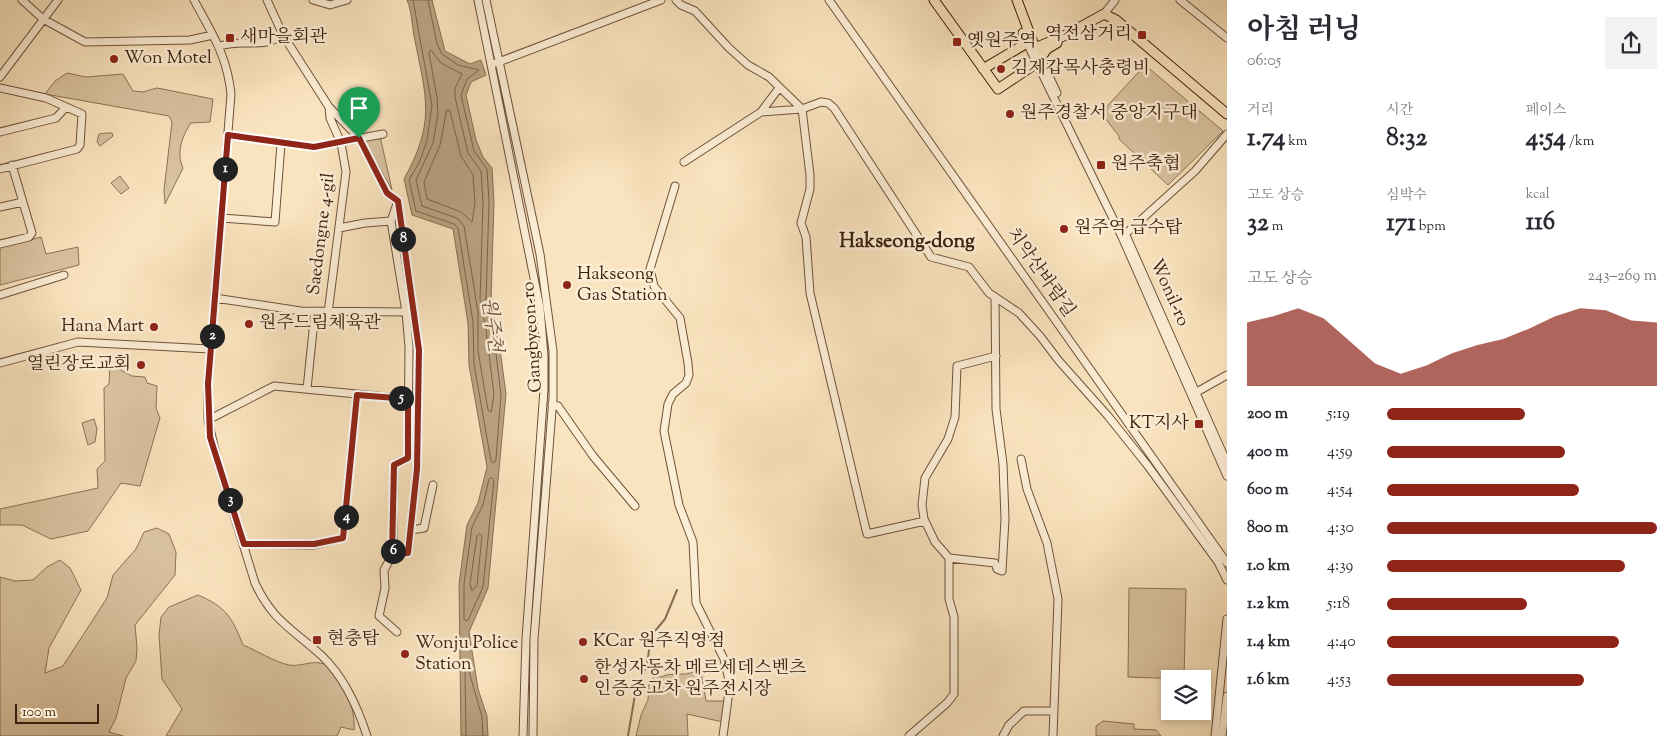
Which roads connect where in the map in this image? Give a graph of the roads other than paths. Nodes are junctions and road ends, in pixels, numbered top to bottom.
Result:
1 (22, 0) edge
2 (58, 0) edge
3 (194, 0) edge
4 (267, 0) edge
5 (314, 0) edge
6 (347, 0) edge
7 (478, 0) edge
8 (486, 0) edge
9 (661, 0) edge
10 (829, 0) edge
11 (934, 0) edge
12 (1017, 0) edge
13 (1115, 0) edge
14 (1180, 0) edge
15 (679, 3) edge
16 (1104, 14) junction
17 (43, 19) junction
18 (213, 35) junction
19 (283, 35) junction
20 (1066, 35) junction
21 (1227, 38) edge
22 (220, 46) junction
23 (1031, 46) junction
24 (500, 61) junction
25 (1039, 61) junction
26 (492, 64) junction
27 (983, 69) junction
28 (0, 77) edge
29 (0, 88) edge
30 (779, 88) junction
31 (329, 107) junction
32 (66, 108) junction
33 (802, 109) junction
34 (761, 112) junction
35 (1226, 112) edge
36 (0, 132) edge
37 (382, 134) dead end
38 (1227, 134) edge
39 (228, 135) junction
40 (359, 138) junction
41 (341, 143) junction
42 (281, 144) junction
43 (684, 162) dead end
44 (12, 165) junction
45 (0, 169) edge
46 (674, 186) dead end
47 (398, 201) junction
48 (23, 202) junction
49 (0, 207) edge
50 (221, 218) junction
51 (391, 222) junction
52 (339, 228) junction
53 (1124, 236) junction
54 (0, 244) edge
55 (64, 275) dead end
56 (0, 295) edge
57 (995, 297) junction
58 (215, 298) junction
59 (315, 311) junction
60 (328, 312) junction
61 (406, 312) junction
62 (210, 349) junction
63 (996, 356) junction
64 (0, 363) edge
65 (1227, 375) edge
66 (307, 389) junction
67 (1195, 393) junction
68 (357, 395) junction
69 (408, 399) junction
70 (552, 404) junction
71 (208, 420) junction
72 (1021, 459) dead end
73 (1227, 463) edge
74 (1227, 476) edge
75 (433, 485) dead end
76 (635, 506) dead end
77 (925, 521) junction
78 (411, 530) junction
79 (244, 544) junction
80 (392, 554) junction
81 (949, 558) junction
82 (1227, 563) edge
83 (1227, 580) edge
84 (1227, 619) edge
85 (397, 632) dead end
86 (1227, 696) edge
87 (1054, 711) junction
88 (368, 736) edge
89 (523, 736) edge
90 (533, 736) edge
91 (723, 736) edge
92 (910, 736) edge
93 (1003, 736) edge
94 (1053, 736) edge
95 (1215, 736) edge
96 (1222, 736) edge

1 - 17 street
2 - 17 street
3 - 18 street
4 - 19 street, Saedongne 4-gil
5 - 6 street
7 - 26 street, Gangbyeon-ro
8 - 24 street, Gangbyeon-ro
9 - 24 street
10 - 82 street, 치악산바람길
11 - 27 main road
12 - 23 main road
13 - 16 street
14 - 21 street
15 - 30 street
16 - 20 main road
16 - 35 main road
17 - 18 street
17 - 28 street
18 - 22 street
19 - 22 street
19 - 31 street, Saedongne 4-gil
20 - 23 main road
20 - 25 main road
22 - 39 street
23 - 25 street
23 - 27 main road
24 - 26 street
24 - 70 street, Gangbyeon-ro
25 - 27 main road
25 - 53 street, Wonil-ro
25 - 53 street, Wonil-ro
26 - 89 street, Gangbyeon-ro
29 - 32 street
30 - 33 street
30 - 34 street
31 - 40 street
31 - 41 street, Saedongne 4-gil
32 - 36 street
32 - 44 street
33 - 34 street
33 - 57 street
33 - 77 street
34 - 43 street
37 - 40 street
38 - 53 street
39 - 42 street
39 - 50 street
40 - 41 street
40 - 47 street
41 - 42 street
41 - 52 street, Saedongne 4-gil
42 - 50 street
44 - 45 street
44 - 48 street
46 - 91 street
47 - 51 street
47 - 78 street
48 - 49 street
48 - 54 street
50 - 58 street
51 - 52 street
51 - 61 street
52 - 60 street, Saedongne 4-gil
53 - 67 street, Wonil-ro
53 - 74 street, Wonil-ro
55 - 56 street
57 - 63 street
57 - 83 street
58 - 59 street
58 - 62 street
59 - 60 street
59 - 66 street, Saedongne 4-gil
60 - 61 street
61 - 69 street
62 - 64 street
62 - 71 street
63 - 77 street
63 - 81 street
65 - 67 street
66 - 68 street
66 - 71 street
67 - 73 street, Wonil-ro
68 - 69 street
68 - 79 street
69 - 80 street
70 - 76 street
70 - 90 street, Gangbyeon-ro
71 - 79 street
72 - 87 street
75 - 78 street
77 - 81 street
78 - 80 street
79 - 88 street
80 - 85 street
81 - 92 street
84 - 95 street
86 - 96 street
87 - 93 street
87 - 94 street

